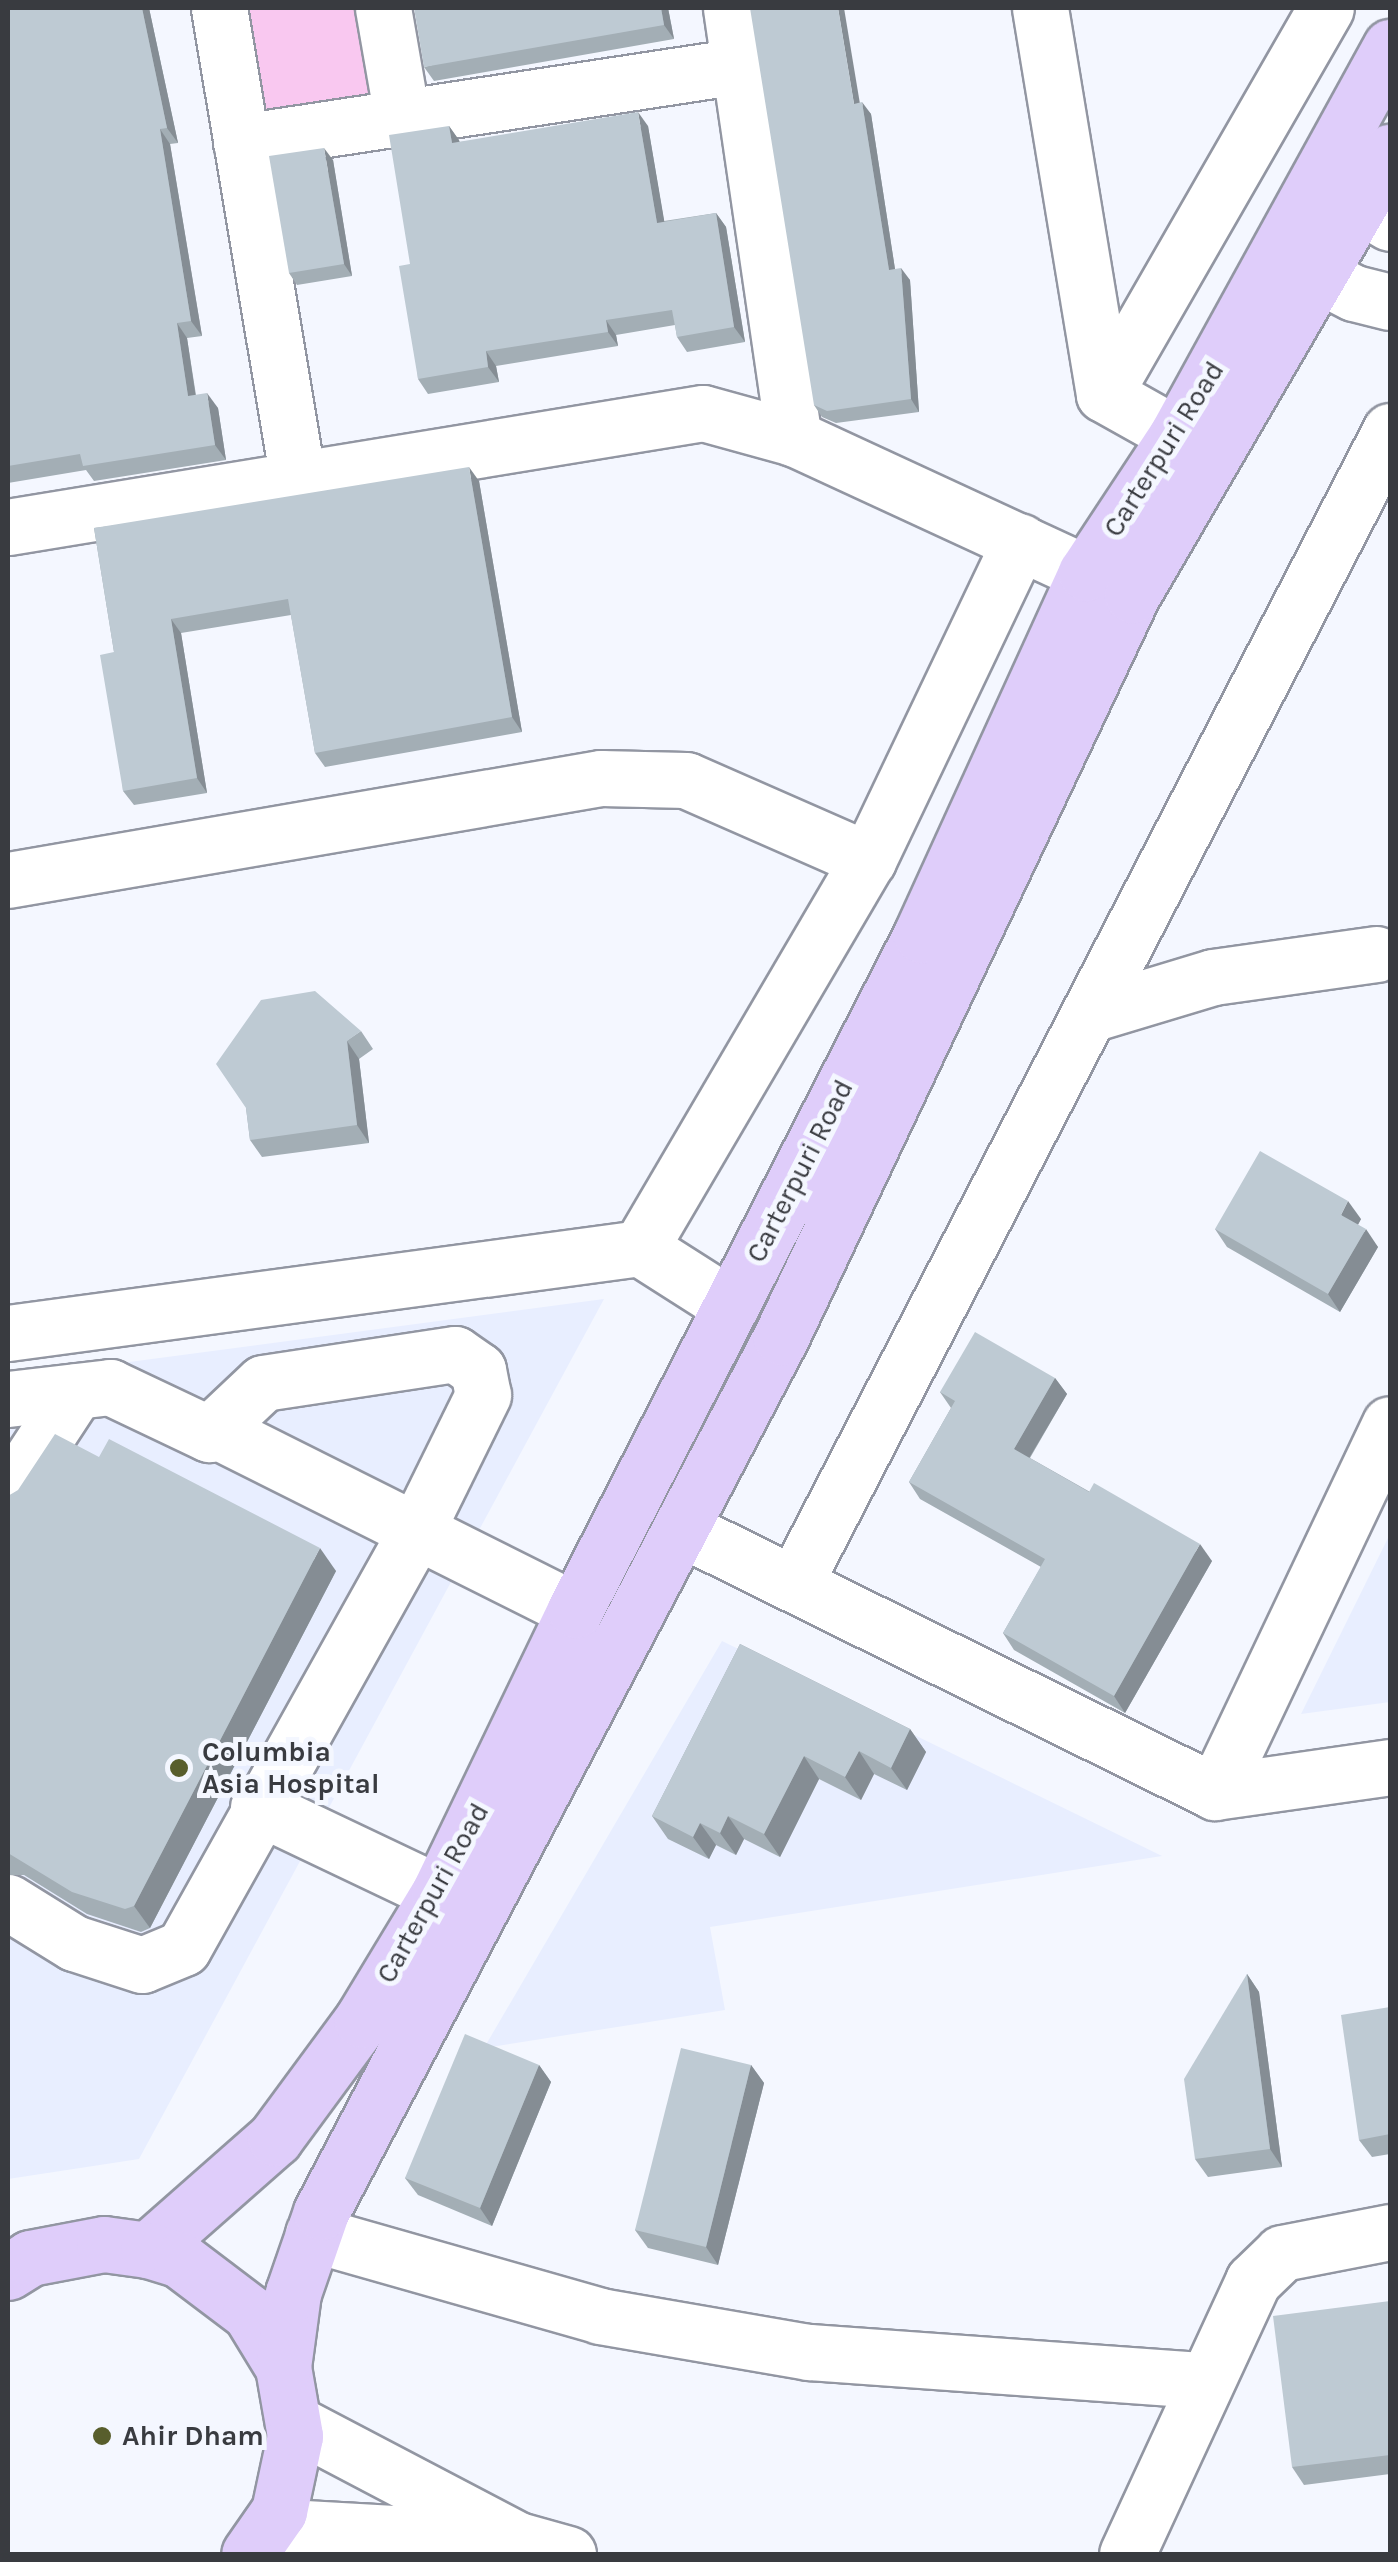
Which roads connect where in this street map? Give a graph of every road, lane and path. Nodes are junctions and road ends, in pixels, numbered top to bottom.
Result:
1 (219, 8) edge
2 (383, 8) edge
3 (730, 8) edge
4 (1040, 8) edge
5 (1326, 8) edge
6 (1390, 47) edge
7 (739, 66) junction
8 (402, 117) junction
9 (241, 142) junction
10 (1390, 152) edge
11 (1357, 203) edge
12 (1300, 267) junction
13 (1390, 302) edge
14 (1104, 394) junction
15 (1390, 431) edge
16 (1177, 435) junction
17 (794, 438) junction
18 (298, 478) junction
19 (8, 527) edge
20 (1020, 541) junction
21 (1086, 573) junction
22 (868, 860) junction
23 (8, 880) edge
24 (1376, 954) dead end
25 (1094, 1013) junction
26 (640, 1248) junction
27 (731, 1306) junction
28 (8, 1332) edge
29 (76, 1391) junction
30 (8, 1399) edge
31 (1390, 1424) edge
32 (217, 1431) junction
33 (8, 1495) edge
34 (682, 1529) junction
35 (414, 1534) junction
36 (794, 1584) junction
37 (576, 1610) junction
38 (1390, 1767) edge
39 (1216, 1792) junction
40 (258, 1808) junction
41 (439, 1893) junction
42 (8, 1902) edge
43 (1390, 2232) edge
44 (314, 2234) junction
45 (148, 2250) junction
46 (8, 2272) edge
47 (282, 2367) junction
48 (1204, 2380) junction
49 (292, 2422) junction
50 (259, 2540) edge
51 (389, 2543) edge
52 (543, 2547) edge
53 (1127, 2554) edge

1 - 9 street
2 - 8 street
3 - 7 street
4 - 14 street
5 - 14 street
6 - 11 main road, Carterpuri Road
7 - 8 street
7 - 17 street
8 - 9 street
9 - 18 street
10 - 11 main road, Carterpuri Road
11 - 12 main road, Carterpuri Road
12 - 13 street
12 - 16 main road, Carterpuri Road
12 - 34 main road, Carterpuri Road
14 - 16 street
15 - 25 street
16 - 21 main road, Carterpuri Road
17 - 18 street
17 - 20 street
18 - 19 street
20 - 21 street
20 - 22 street
21 - 27 main road, Carterpuri Road
22 - 23 street
22 - 26 street
24 - 25 street
25 - 36 street
26 - 27 street
26 - 28 street
27 - 37 main road, Carterpuri Road
29 - 30 street
29 - 32 street
29 - 33 street
31 - 39 street
32 - 35 street
32 - 35 street
34 - 36 street
34 - 44 main road, Carterpuri Road
35 - 37 street
35 - 40 street
36 - 39 street
37 - 41 main road, Carterpuri Road
38 - 39 street
40 - 41 street
40 - 42 street
41 - 45 main road, Carterpuri Road
43 - 48 street
44 - 47 main road, Carterpuri Road
44 - 48 street
45 - 46 main road
45 - 47 main road
47 - 49 main road
48 - 53 street
49 - 50 main road
49 - 52 street
50 - 51 street
51 - 52 street

